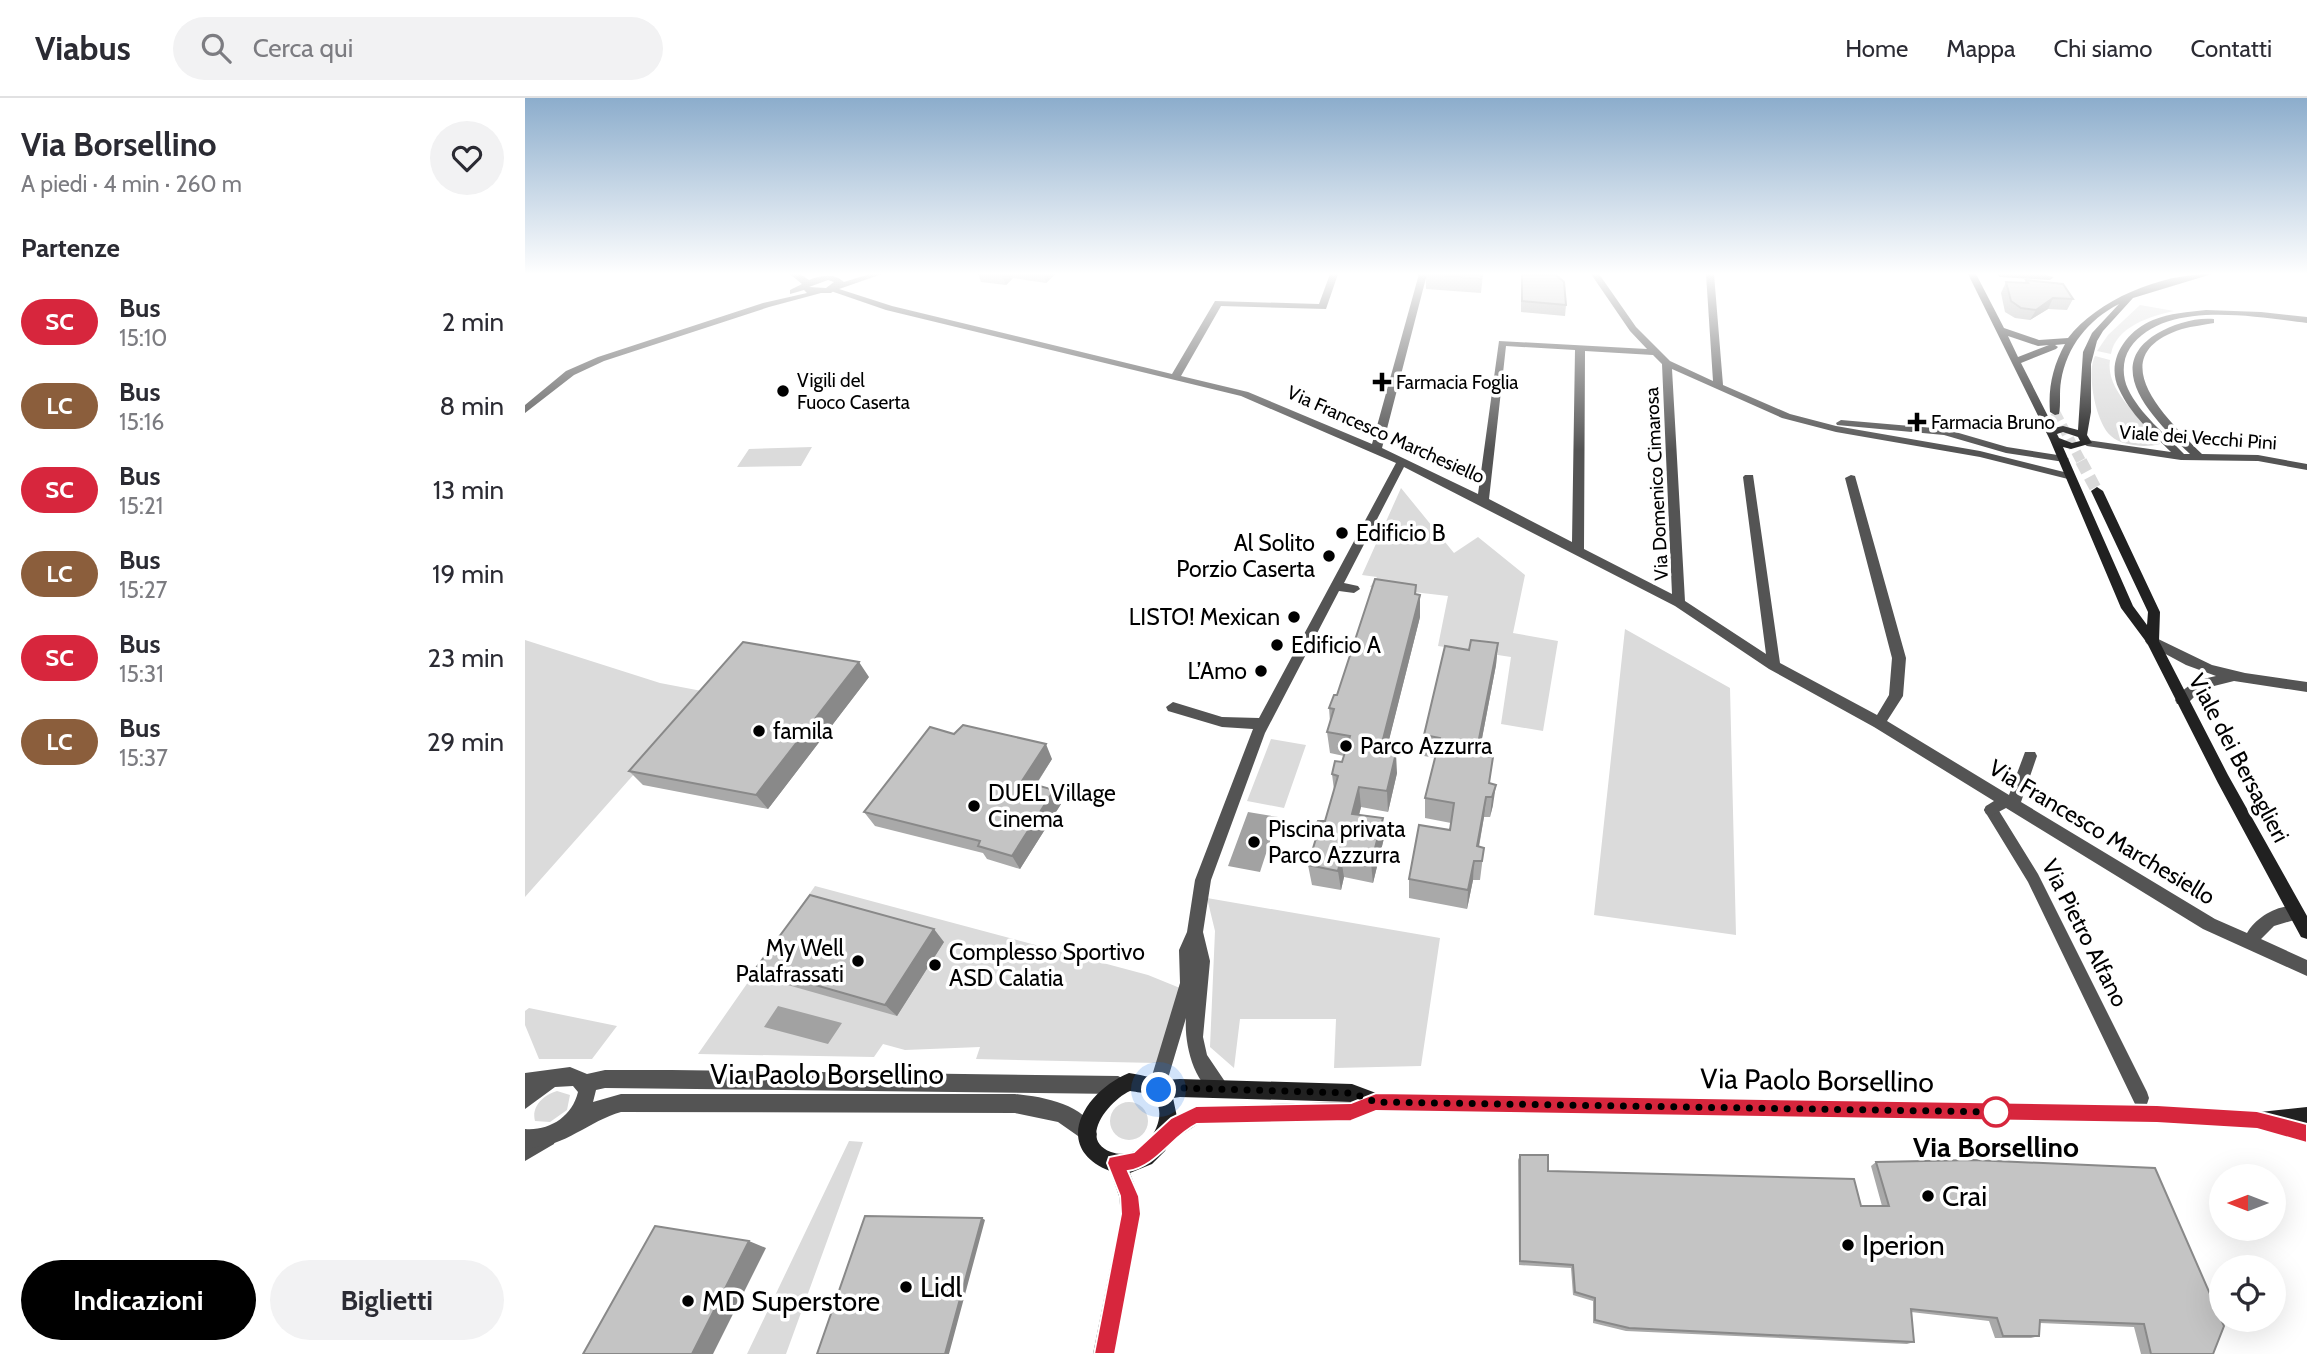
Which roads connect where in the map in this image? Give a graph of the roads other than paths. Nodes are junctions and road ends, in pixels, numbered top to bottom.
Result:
1 (682, 333) edge
2 (998, 333) edge
3 (1201, 333) edge
4 (1407, 333) edge
5 (1637, 333) edge
6 (1644, 333) edge
7 (1714, 333) edge
8 (2001, 333) edge
9 (2007, 333) edge
10 (2075, 333) edge
11 (2097, 333) edge
12 (2140, 333) edge
13 (2163, 333) edge
14 (2069, 341) junction
15 (2057, 344) junction
16 (1580, 348) junction
17 (1653, 350) junction
18 (2015, 362) junction
19 (1667, 363) junction
20 (1176, 376) junction
21 (1718, 387) junction
22 (525, 410) edge
23 (2056, 412) tunnel mouth
24 (1818, 423) junction
25 (2053, 436) junction
26 (1977, 441) junction
27 (2083, 442) junction
28 (1376, 449) junction
29 (1980, 454) junction
30 (2181, 457) junction
31 (2200, 458) junction
32 (2064, 459) junction
33 (1402, 461) junction
34 (2307, 467) edge
35 (2069, 476) junction
36 (1749, 477) dead end
37 (1851, 478) dead end
38 (2097, 491) tunnel mouth
39 (1483, 501) junction
40 (1578, 550) junction
41 (1335, 586) junction
42 (1354, 589) dead end
43 (1679, 603) junction
44 (2153, 640) junction
45 (1774, 666) junction
46 (2231, 677) junction
47 (2307, 687) edge
48 (2182, 700) junction
49 (1173, 707) dead end
50 (1879, 723) junction
51 (1263, 724) junction
52 (2030, 756) dead end
53 (2012, 800) junction
54 (1991, 810) joint
55 (2295, 913) junction
56 (1195, 932) junction
57 (2307, 932) edge
58 (2251, 942) junction
59 (2307, 968) edge
60 (559, 1077) junction
61 (525, 1082) edge
62 (585, 1083) junction
63 (1118, 1086) junction
64 (1221, 1089) junction
65 (1158, 1090) junction
66 (2141, 1098) dead end
67 (525, 1100) edge
68 (1376, 1102) junction
69 (2307, 1116) edge
70 (2257, 1120) junction
71 (555, 1133) junction
72 (2307, 1133) edge
73 (1089, 1134) junction
74 (1164, 1136) junction
75 (525, 1138) edge
76 (525, 1152) edge
77 (1116, 1163) junction
78 (1104, 1354) edge

1 - 22 street
2 - 20 street, Via Francesco Marchesiello
3 - 20 street
4 - 28 street
5 - 17 street
6 - 17 street
7 - 21 street
8 - 18 main road, Viale dei Bersaglieri
9 - 15 main road
10 - 14 main road
11 - 27 main road
12 - 30 street
13 - 31 street
14 - 15 main road
14 - 23 main road
15 - 18 main road
16 - 17 street
16 - 39 street
16 - 40 street
17 - 19 street
18 - 25 main road, Viale dei Bersaglieri
19 - 21 street
19 - 43 street, Via Domenico Cimarosa
20 - 28 street, Via Francesco Marchesiello
21 - 24 street
24 - 26 street
24 - 29 street
25 - 27 main road
25 - 32 main road, Viale dei Bersaglieri
26 - 29 street
26 - 32 street
27 - 30 street, Viale dei Vecchi Pini
27 - 35 main road
28 - 33 street, Via Francesco Marchesiello
29 - 35 street
30 - 31 street, Viale dei Vecchi Pini
31 - 34 street, Viale dei Vecchi Pini
32 - 35 main road, Viale dei Bersaglieri
33 - 39 street, Via Francesco Marchesiello
33 - 41 street
35 - 44 main road, Viale dei Bersaglieri
36 - 45 street
37 - 50 street
38 - 44 main road, Viale dei Bersaglieri
39 - 40 street, Via Francesco Marchesiello
40 - 43 street, Via Francesco Marchesiello
41 - 42 street
41 - 51 street
43 - 45 street, Via Francesco Marchesiello
44 - 46 street
44 - 48 main road, Viale dei Bersaglieri
45 - 50 street, Via Francesco Marchesiello
46 - 47 street
46 - 48 street
48 - 55 main road, Viale dei Bersaglieri
49 - 51 street
50 - 53 street, Via Francesco Marchesiello
51 - 56 street
52 - 53 street
53 - 54 street, Via Pietro Alfano
53 - 58 street, Via Francesco Marchesiello
54 - 66 street, Via Pietro Alfano
55 - 57 main road, Viale dei Bersaglieri
55 - 58 street
56 - 64 street
56 - 65 street
58 - 59 street, Via Francesco Marchesiello
60 - 61 street
60 - 62 street, Via Paolo Borsellino
60 - 67 street
62 - 63 street, Via Paolo Borsellino
62 - 71 street
63 - 65 main road
63 - 73 main road
64 - 65 main road, Via Paolo Borsellino
64 - 68 main road, Via Paolo Borsellino
65 - 74 main road
68 - 70 main road, Via Paolo Borsellino
68 - 74 main road, Via Paolo Borsellino
69 - 70 main road, Via Paolo Borsellino
70 - 72 main road, Via Paolo Borsellino
71 - 73 street, Via Paolo Borsellino
71 - 75 street
71 - 76 street
73 - 77 main road
74 - 77 main road
77 - 78 main road

